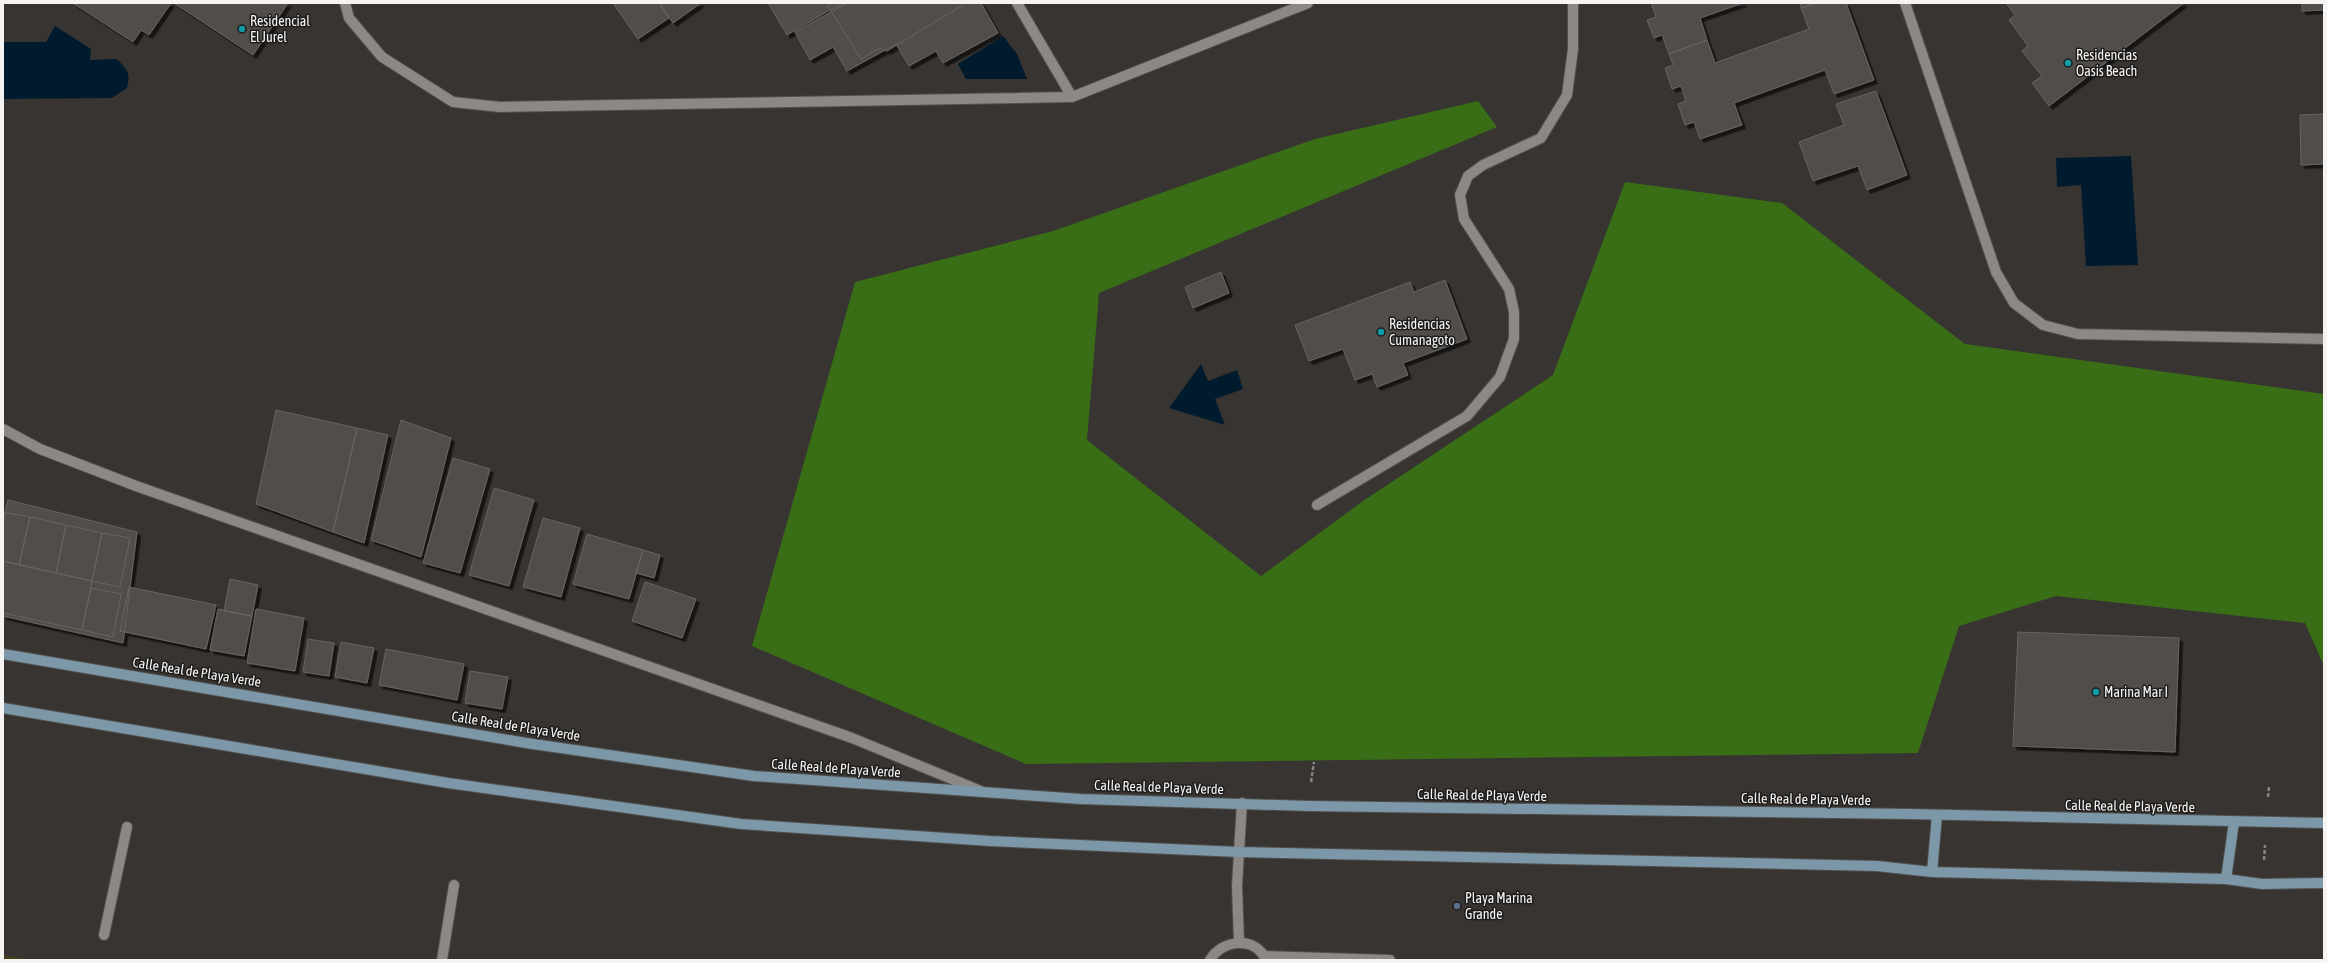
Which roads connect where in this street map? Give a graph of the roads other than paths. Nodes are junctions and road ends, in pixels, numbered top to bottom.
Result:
1 (345, 3) edge
2 (1017, 3) edge
3 (1308, 3) edge
4 (1573, 3) edge
5 (1905, 3) edge
6 (1072, 97) junction
7 (2324, 339) edge
8 (3, 429) edge
9 (1317, 505) dead end
10 (3, 654) edge
11 (3, 708) edge
12 (981, 791) junction
13 (1242, 803) junction
14 (1937, 815) junction
15 (2234, 822) junction
16 (2324, 823) edge
17 (127, 827) dead end
18 (1239, 852) junction
19 (1932, 872) junction
20 (2226, 878) junction
21 (2324, 883) edge
22 (454, 884) dead end
23 (104, 934) dead end
24 (1239, 942) junction
25 (1265, 958) edge
26 (442, 960) edge
27 (1210, 960) edge
28 (1390, 960) edge

1 - 6 street
2 - 6 street
3 - 6 street
4 - 9 street
5 - 7 street
8 - 12 street
10 - 12 street, Calle Real de Playa Verde
11 - 18 street
12 - 13 street, Calle Real de Playa Verde
13 - 14 street, Calle Real de Playa Verde
13 - 18 street
14 - 15 street, Calle Real de Playa Verde
14 - 19 street
15 - 16 street, Calle Real de Playa Verde
15 - 20 street
17 - 23 street
18 - 19 street
18 - 24 street
19 - 20 street
20 - 21 street
22 - 26 street
24 - 25 street
24 - 27 street
25 - 28 street

